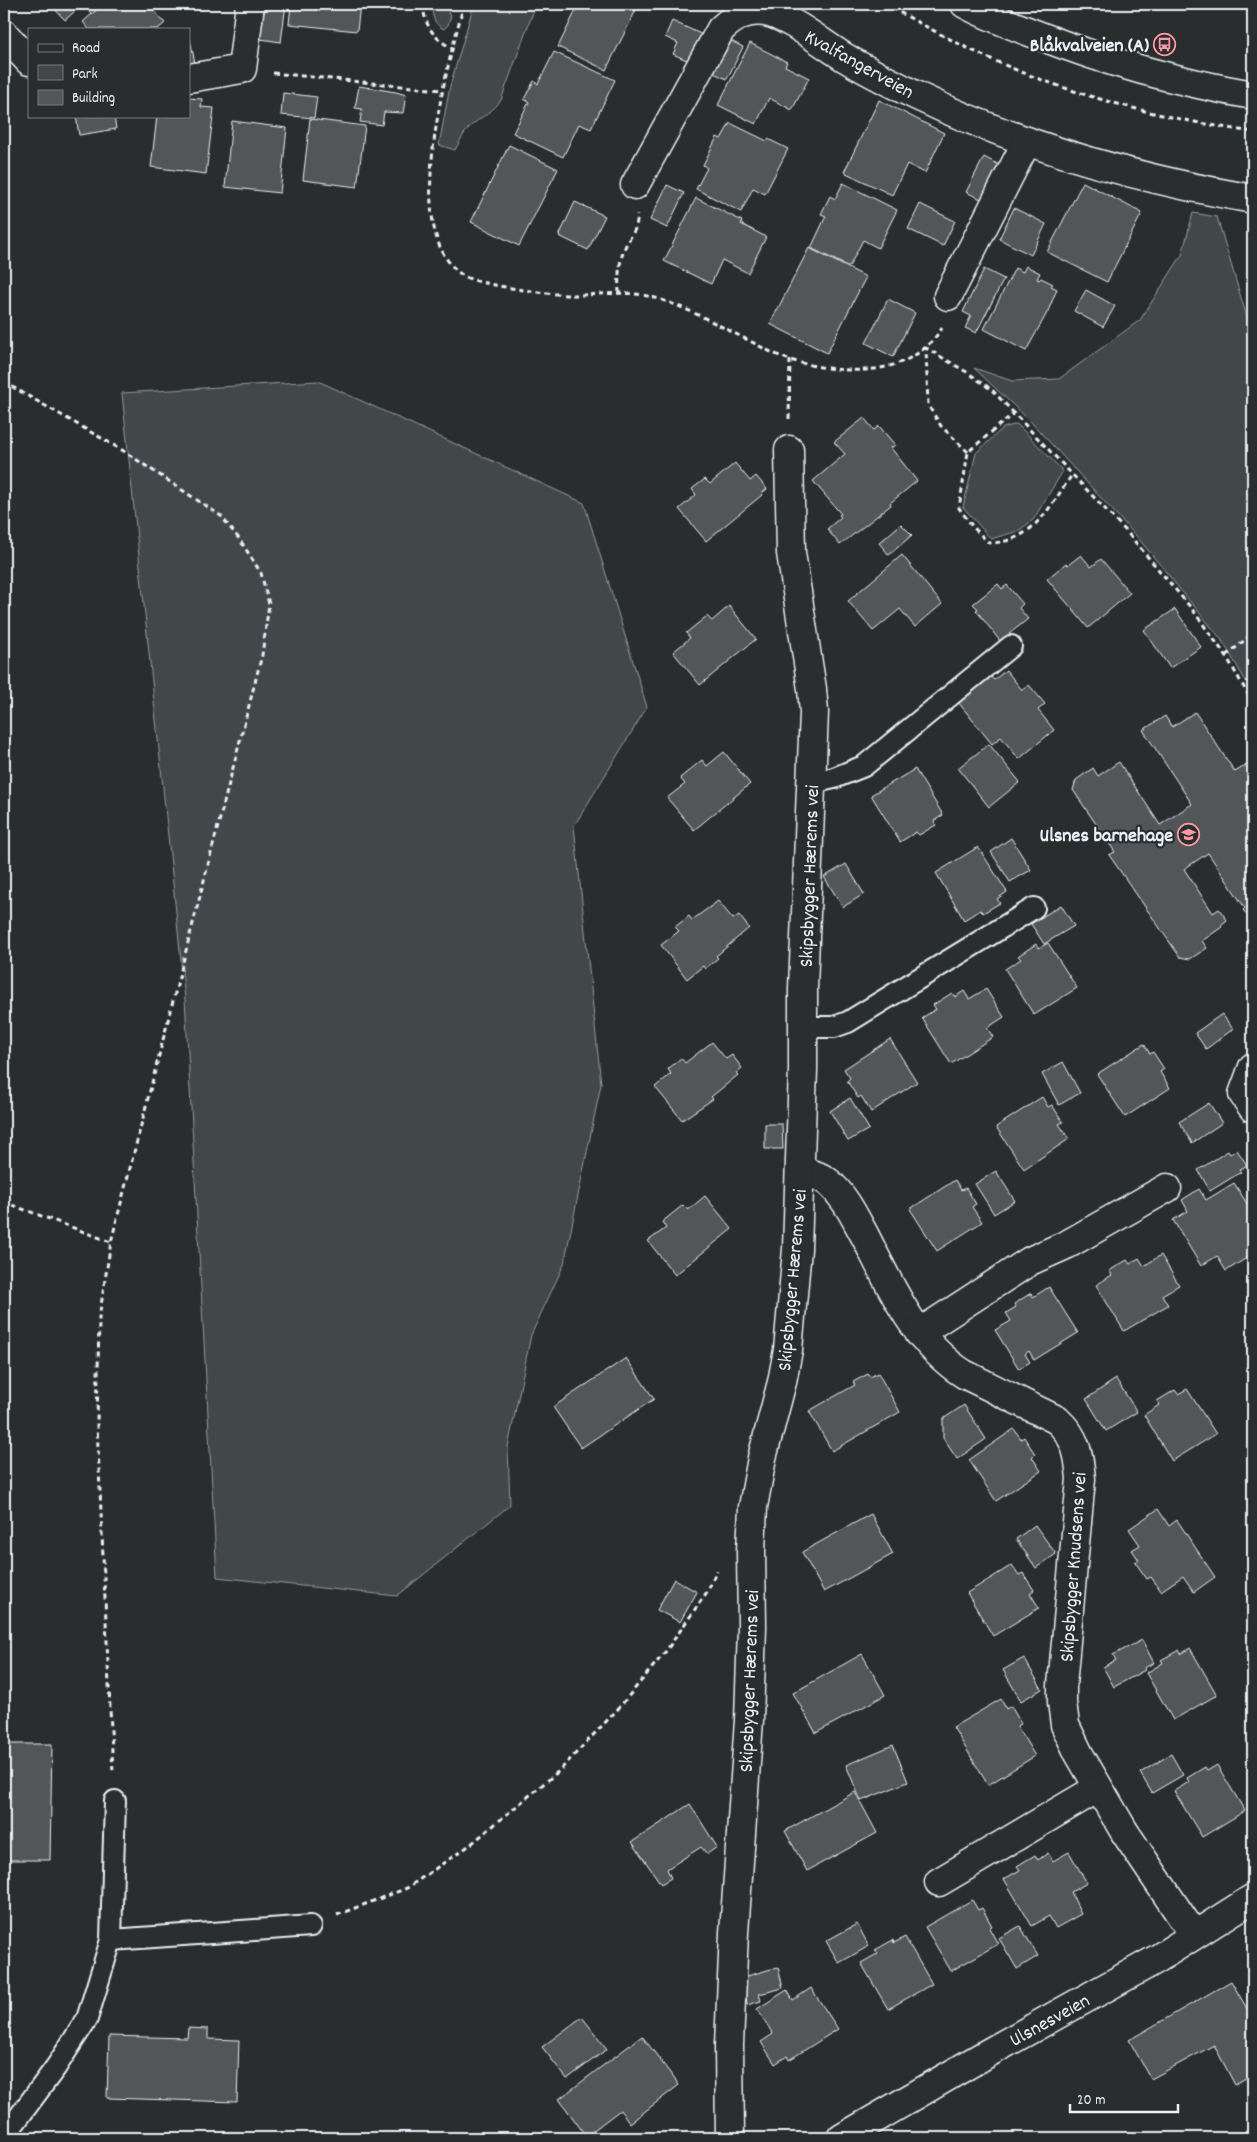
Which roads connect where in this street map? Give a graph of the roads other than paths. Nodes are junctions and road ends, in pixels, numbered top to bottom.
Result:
1 (250, 4) edge
2 (965, 4) edge
3 (4, 34) edge
4 (28, 60) edge
5 (190, 78) edge
6 (1253, 94) edge
7 (1027, 141) junction
8 (635, 185) road end
9 (1253, 199) edge
10 (948, 296) road end
11 (789, 450) road end
12 (1011, 646) dead end
13 (812, 783) junction
14 (1034, 908) dead end
15 (803, 1027) junction
16 (1253, 1067) edge
17 (1253, 1108) edge
18 (800, 1171) junction
19 (1167, 1188) dead end
20 (919, 1333) junction
21 (1098, 1788) junction
22 (115, 1801) road end
23 (939, 1882) dead end
24 (1253, 1898) edge
25 (311, 1926) road end
26 (1194, 1935) junction
27 (111, 1940) junction
28 (4, 2137) edge
29 (730, 2138) edge
30 (842, 2138) edge

1 - 5 street
2 - 6 street
3 - 4 street
7 - 8 street, Kvalfangerveien
7 - 9 street, Kvalfangerveien
7 - 10 street
11 - 13 street, Skipsbygger Hærems vei
12 - 13 lane
13 - 15 street, Skipsbygger Hærems vei
14 - 15 lane
15 - 18 street, Skipsbygger Hærems vei
16 - 17 street
18 - 20 street, Skipsbygger Knudsens vei
18 - 29 street, Skipsbygger Hærems vei
19 - 20 street
20 - 21 street, Skipsbygger Knudsens vei
21 - 23 street
21 - 26 street, Skipsbygger Knudsens vei
22 - 27 lane
24 - 26 street, Ulsnesveien
25 - 27 lane
26 - 30 street, Ulsnesveien
27 - 28 lane

